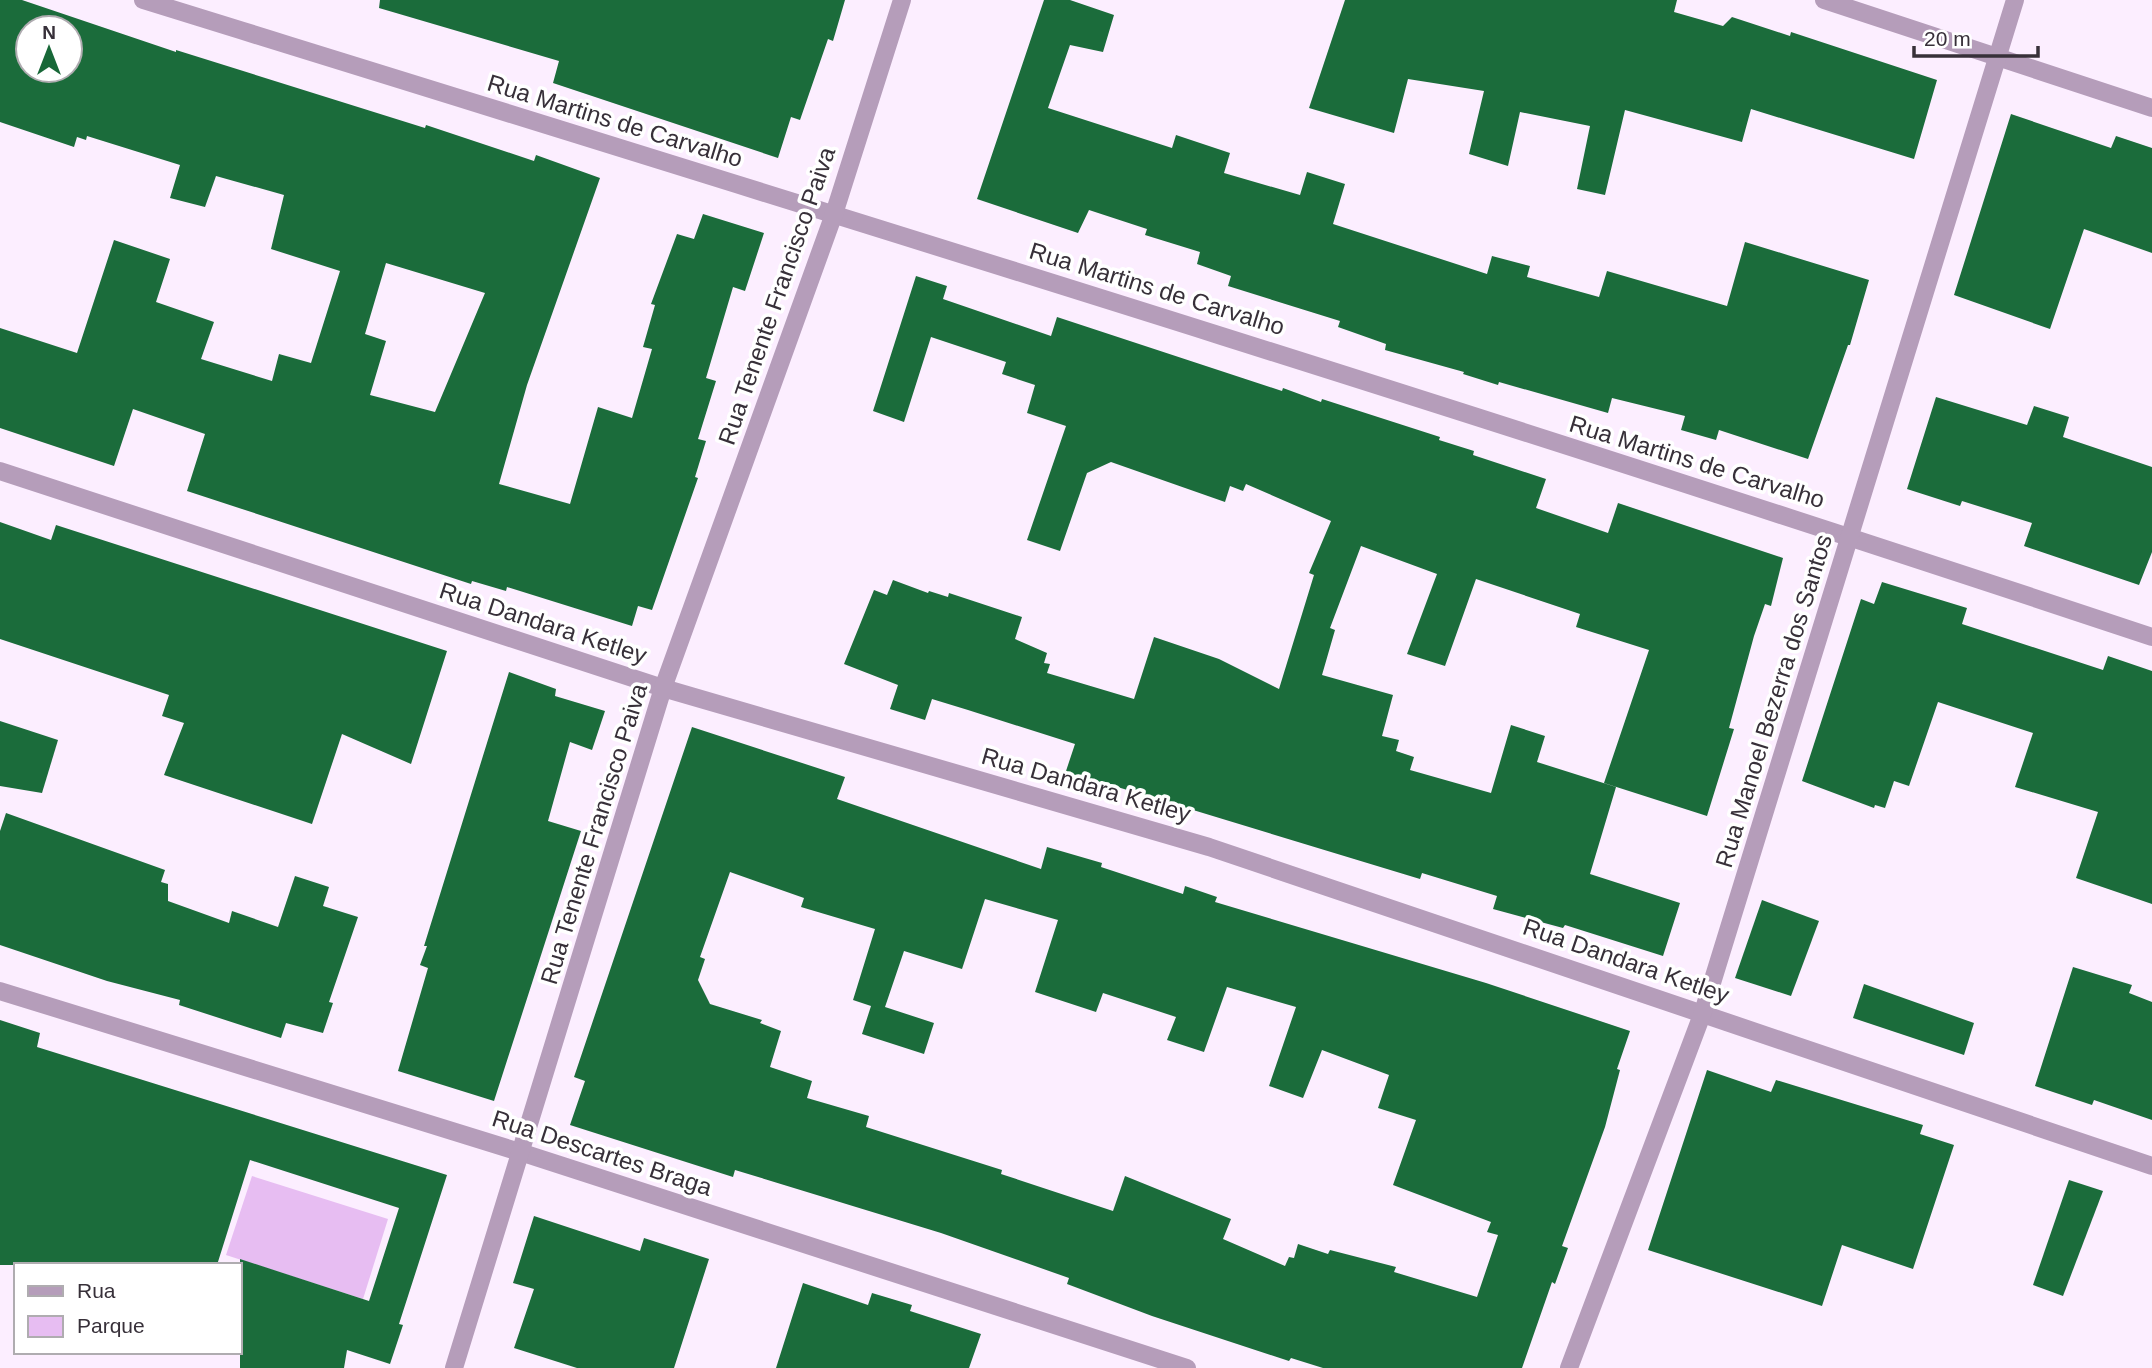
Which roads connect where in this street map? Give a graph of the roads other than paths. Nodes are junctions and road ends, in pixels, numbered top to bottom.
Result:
1 (144, 0) edge
2 (902, 0) edge
3 (1824, 0) edge
4 (2015, 0) edge
5 (1998, 57) junction
6 (2152, 108) edge
7 (834, 214) junction
8 (0, 471) edge
9 (1851, 536) junction
10 (2152, 637) edge
11 (663, 688) junction
12 (0, 991) edge
13 (1703, 1012) junction
14 (523, 1153) junction
15 (2152, 1166) edge
16 (454, 1368) edge
17 (1187, 1368) edge
18 (1569, 1368) edge

1 - 7 street, Rua Martins de Carvalho
2 - 7 street, Rua Tenente Francisco Paiva
3 - 5 street
4 - 5 street, Rua Manoel Bezerra dos Santos
5 - 6 street
5 - 9 street, Rua Manoel Bezerra dos Santos
7 - 9 street, Rua Martins de Carvalho
7 - 11 street, Rua Tenente Francisco Paiva
8 - 11 street, Rua Dandara Ketley
9 - 10 street, Rua Martins de Carvalho
9 - 13 street, Rua Manoel Bezerra dos Santos
11 - 13 street, Rua Dandara Ketley
11 - 14 street, Rua Tenente Francisco Paiva
12 - 14 street, Rua Descartes Braga
13 - 15 street, Rua Dandara Ketley
13 - 18 street, Rua Manoel Bezerra dos Santos
14 - 16 street, Rua Tenente Francisco Paiva
14 - 17 street, Rua Descartes Braga

